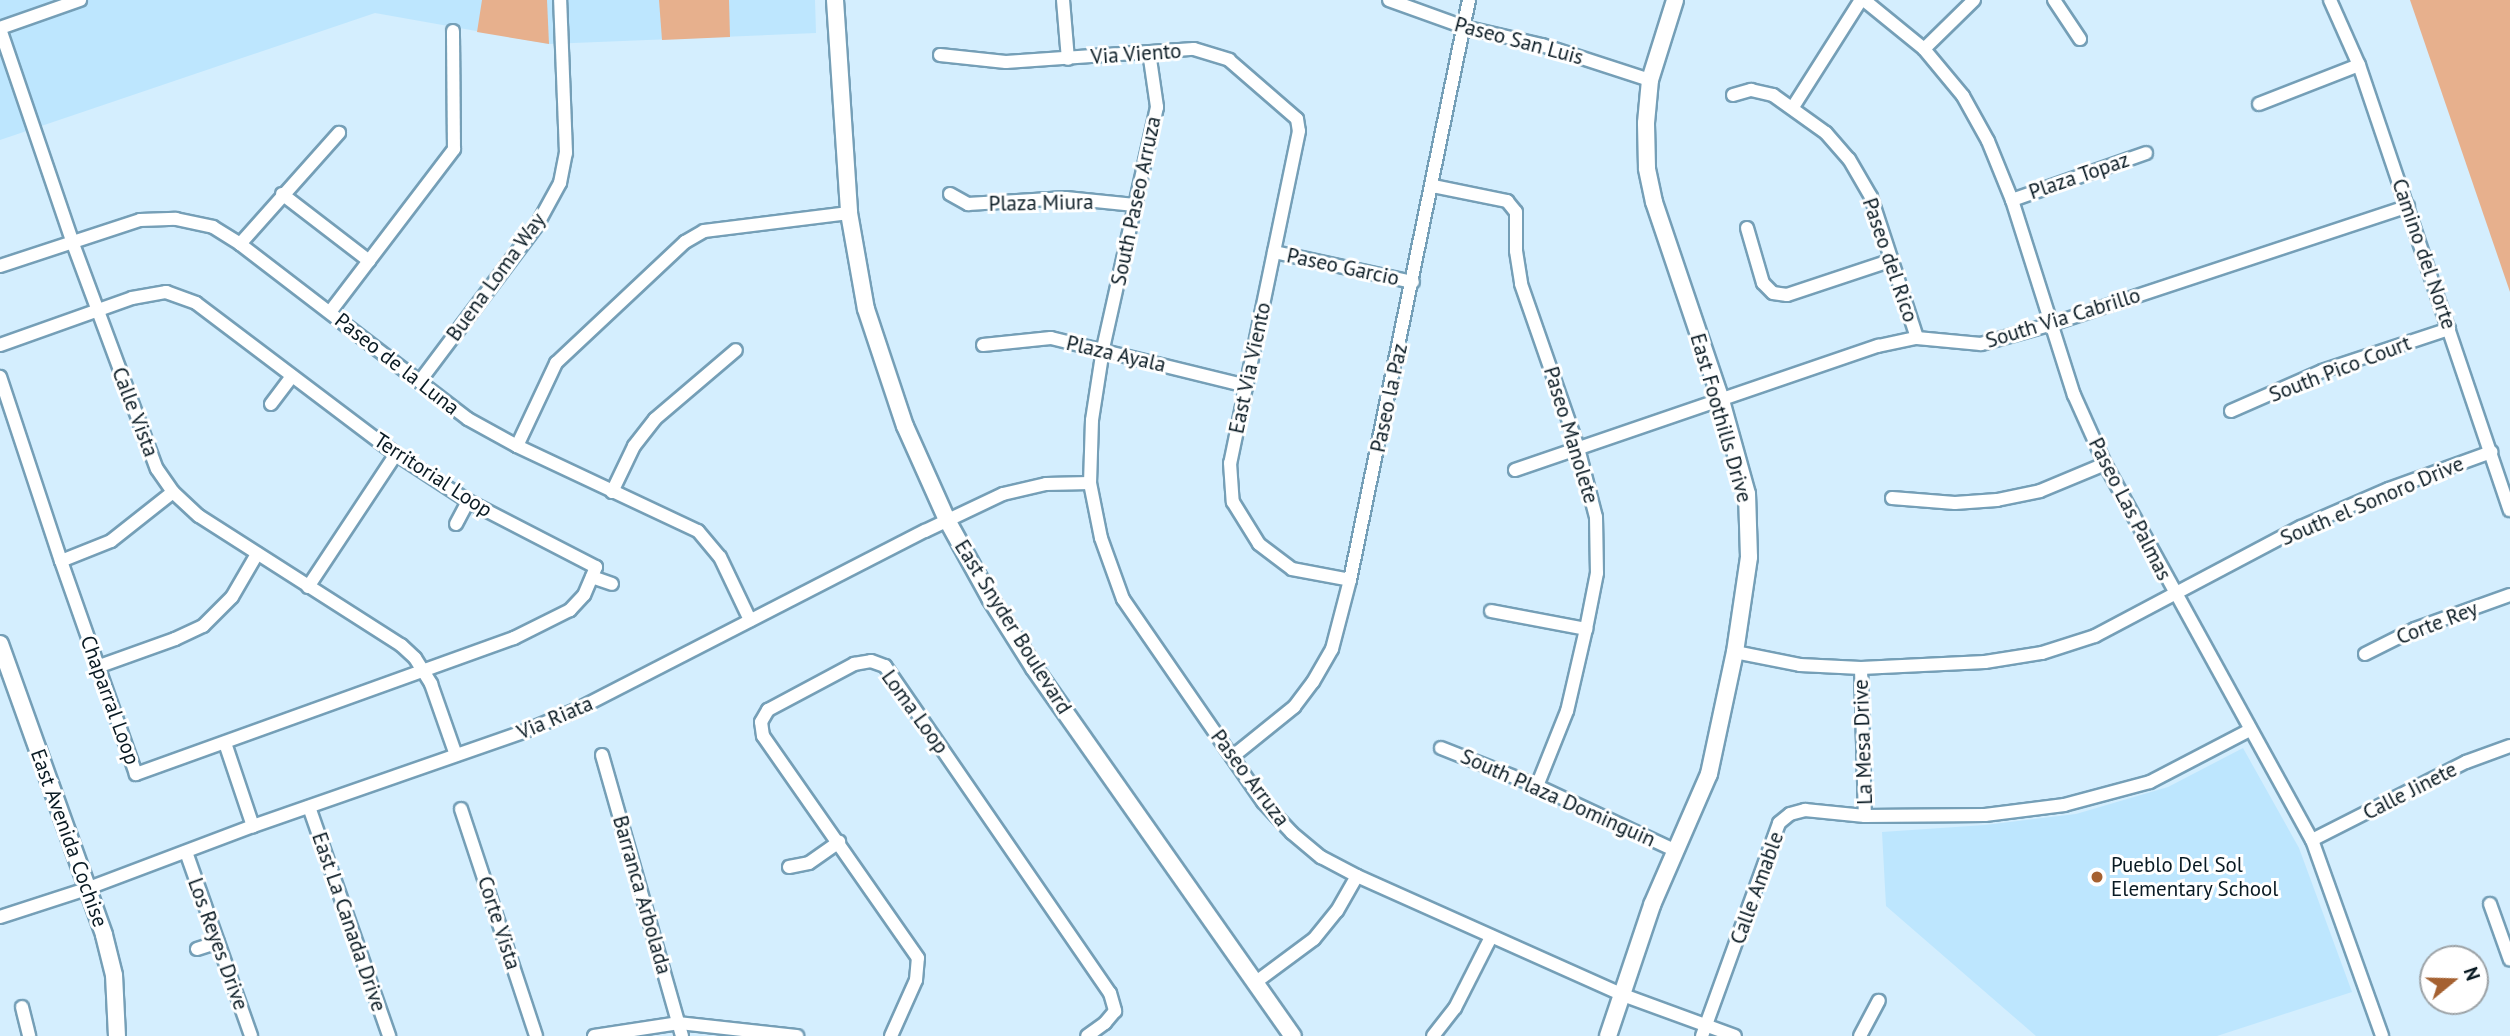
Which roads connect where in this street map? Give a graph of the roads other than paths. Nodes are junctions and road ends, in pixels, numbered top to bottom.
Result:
1 (80, 0) edge
2 (560, 0) edge
3 (835, 0) edge
4 (1063, 0) edge
5 (1388, 0) edge
6 (1469, 0) edge
7 (1675, 0) edge
8 (1863, 0) edge
9 (1974, 0) edge
10 (2054, 0) edge
11 (2330, 0) edge
12 (1464, 27) junction
13 (0, 28) edge
14 (453, 31) dead end
15 (2080, 39) dead end
16 (1924, 49) junction
17 (1149, 52) junction
18 (940, 55) dead end
19 (1068, 59) junction
20 (2359, 65) junction
21 (1650, 80) junction
22 (1733, 95) dead end
23 (1273, 97) joint
24 (2259, 104) dead end
25 (1793, 107) junction
26 (339, 133) dead end
27 (2146, 153) dead end
28 (1433, 186) junction
29 (282, 194) junction
30 (950, 194) dead end
31 (2012, 200) junction
32 (1135, 205) junction
33 (2408, 206) junction
34 (849, 213) junction
35 (1746, 228) dead end
36 (72, 241) junction
37 (240, 244) junction
38 (1273, 252) junction
39 (1892, 260) junction
40 (369, 261) junction
41 (0, 266) edge
42 (1413, 282) junction
43 (97, 309) junction
44 (330, 312) junction
45 (2052, 324) junction
46 (2449, 329) junction
47 (1917, 338) junction
48 (0, 345) edge
49 (984, 345) dead end
50 (1103, 349) junction
51 (736, 350) dead end
52 (292, 376) junction
53 (0, 377) edge
54 (420, 381) junction
55 (1246, 386) junction
56 (1721, 400) junction
57 (271, 404) dead end
58 (2231, 411) dead end
59 (517, 446) junction
60 (1578, 448) junction
61 (2491, 452) junction
62 (396, 454) junction
63 (2105, 464) junction
64 (1515, 470) dead end
65 (1090, 483) junction
66 (173, 492) junction
67 (612, 492) junction
68 (1892, 498) dead end
69 (468, 501) junction
70 (2510, 510) edge
71 (947, 520) junction
72 (456, 524) dead end
73 (257, 554) junction
74 (61, 561) junction
75 (592, 577) junction
76 (1350, 580) junction
77 (612, 584) dead end
78 (308, 587) junction
79 (2510, 595) edge
80 (2175, 596) junction
81 (1491, 611) dead end
82 (750, 620) junction
83 (1586, 629) junction
84 (0, 645) edge
85 (1735, 652) junction
86 (2365, 654) dead end
87 (97, 667) junction
88 (1861, 668) junction
89 (425, 670) junction
90 (2250, 730) junction
91 (225, 743) junction
92 (2510, 746) edge
93 (1441, 748) dead end
94 (456, 755) junction
95 (602, 755) dead end
96 (1232, 757) junction
97 (1536, 786) junction
98 (309, 807) junction
99 (461, 810) dead end
100 (1865, 816) junction
101 (253, 826) junction
102 (2312, 840) junction
103 (839, 842) junction
104 (1674, 850) junction
105 (186, 852) junction
106 (789, 867) dead end
107 (1357, 876) junction
108 (86, 889) junction
109 (2490, 904) dead end
110 (0, 917) edge
111 (1491, 937) junction
112 (218, 942) junction
113 (197, 949) dead end
114 (2510, 960) edge
115 (1256, 982) junction
116 (1623, 995) junction
117 (1879, 1001) dead end
118 (22, 1007) dead end
119 (680, 1029) edge
120 (1704, 1030) edge
121 (29, 1036) edge
122 (117, 1036) edge
123 (251, 1036) edge
124 (389, 1036) edge
125 (536, 1036) edge
126 (594, 1036) edge
127 (797, 1036) edge
128 (891, 1036) edge
129 (1087, 1036) edge
130 (1293, 1036) edge
131 (1433, 1036) edge
132 (1608, 1036) edge
133 (1735, 1036) edge
134 (1860, 1036) edge
135 (2382, 1036) edge

1 - 13 street
2 - 54 street, Buena Loma Way
3 - 34 street, East Snyder Boulevard
4 - 19 street
5 - 12 street, Paseo San Luis
6 - 12 street, Paseo la Paz
7 - 21 street, East Foothills Drive
8 - 16 street, Paseo Las Palmas
8 - 25 street
9 - 16 street
10 - 15 street
11 - 20 street, Camino del Norte
12 - 21 street, Paseo San Luis
12 - 28 street, Paseo la Paz
13 - 36 street, Calle Vista
14 - 40 street
16 - 31 street, Paseo Las Palmas
17 - 19 street, Via Viento
17 - 23 street, Via Viento
17 - 32 street, South Paseo Arruza
18 - 19 street, Via Viento
20 - 24 street
20 - 33 street, Camino del Norte
21 - 56 street, East Foothills Drive
22 - 25 street, Paseo del Rico
23 - 38 street, East Via Viento
25 - 39 street, Paseo del Rico
26 - 29 street
27 - 31 street, Plaza Topaz
28 - 42 street, Paseo la Paz
28 - 60 street, Paseo Manolete
29 - 37 street
29 - 40 street
30 - 32 street, Plaza Miura
31 - 45 street, Paseo Las Palmas
32 - 50 street, South Paseo Arruza
33 - 45 street, South Via Cabrillo
33 - 46 street, Camino del Norte
34 - 59 street
34 - 71 street, East Snyder Boulevard
35 - 39 street
36 - 37 street, Paseo de la Luna
36 - 41 street, Paseo de la Luna
36 - 43 street, Calle Vista
37 - 44 street, Paseo de la Luna
38 - 42 street, Paseo Garcio
38 - 55 street, East Via Viento
39 - 47 street, Paseo del Rico
40 - 44 street
42 - 76 street, Paseo la Paz
43 - 48 street
43 - 52 street, Territorial Loop
43 - 66 street, Calle Vista
44 - 54 street, Paseo de la Luna
45 - 47 street, South Via Cabrillo
45 - 63 street, Paseo Las Palmas
46 - 58 street, South Pico Court
46 - 61 street, Camino del Norte
47 - 56 street, South Via Cabrillo
49 - 50 street, Plaza Ayala
50 - 55 street, Plaza Ayala
50 - 65 street, Paseo Arruza
51 - 67 street
52 - 57 street
52 - 62 street, Territorial Loop
53 - 74 street, Chaparral Loop
54 - 59 street, Paseo de la Luna
55 - 76 street, East Via Viento
56 - 60 street, South Via Cabrillo
56 - 85 street, East Foothills Drive
59 - 67 street, Paseo de la Luna
60 - 64 street, South Via Cabrillo
60 - 83 street, Paseo Manolete
61 - 70 street, Camino del Norte
61 - 80 street, South el Sonoro Drive
62 - 69 street, Territorial Loop
62 - 78 street
63 - 68 street
63 - 80 street, Paseo Las Palmas
65 - 71 street, Via Riata
65 - 96 street, Paseo Arruza
66 - 73 street, Calle Vista
66 - 74 street
67 - 82 street, Paseo de la Luna
69 - 72 street
69 - 75 street, Territorial Loop
71 - 82 street, Via Riata
71 - 115 street, East Snyder Boulevard
73 - 78 street, Calle Vista
73 - 87 street
74 - 87 street, Chaparral Loop
75 - 77 street
75 - 89 street
76 - 96 street, Paseo la Paz
78 - 89 street, Calle Vista
79 - 86 street, Corte Rey
80 - 88 street, South el Sonoro Drive
80 - 90 street, Paseo Las Palmas
81 - 83 street
82 - 94 street, Via Riata
83 - 97 street, Paseo Manolete
84 - 108 street, East Avenida Cochise
85 - 88 street, South el Sonoro Drive
85 - 104 street, East Foothills Drive
87 - 91 street, Chaparral Loop
88 - 100 street, La Mesa Drive
89 - 91 street, Chaparral Loop
89 - 94 street, Calle Vista
90 - 100 street, Calle Amable
90 - 102 street, Paseo Las Palmas
91 - 101 street
92 - 102 street, Calle Jinete
93 - 97 street, South Plaza Dominguin
94 - 98 street, Via Riata
95 - 119 street, Barranca Arbolada
96 - 107 street, Paseo Arruza
97 - 104 street, South Plaza Dominguin
98 - 101 street, Via Riata
98 - 124 street, East La Canada Drive
99 - 125 street, Corte Vista
100 - 120 street, Calle Amable
101 - 105 street, Via Riata
102 - 135 street, Paseo Las Palmas
103 - 106 street
103 - 128 street, Loma Loop
103 - 129 street, Loma Loop
104 - 116 street, East Foothills Drive
105 - 108 street, Via Riata
105 - 112 street, Los Reyes Drive
107 - 111 street, Paseo Arruza
107 - 115 street
108 - 110 street, Via Riata
108 - 122 street, East Avenida Cochise
109 - 114 street
111 - 116 street, Paseo Arruza
111 - 131 street
112 - 113 street
112 - 123 street, Los Reyes Drive
115 - 130 street, East Snyder Boulevard
116 - 120 street, Paseo Arruza
116 - 132 street, East Foothills Drive
117 - 134 street
118 - 121 street
119 - 126 street
119 - 127 street
120 - 133 street, Paseo Arruza

